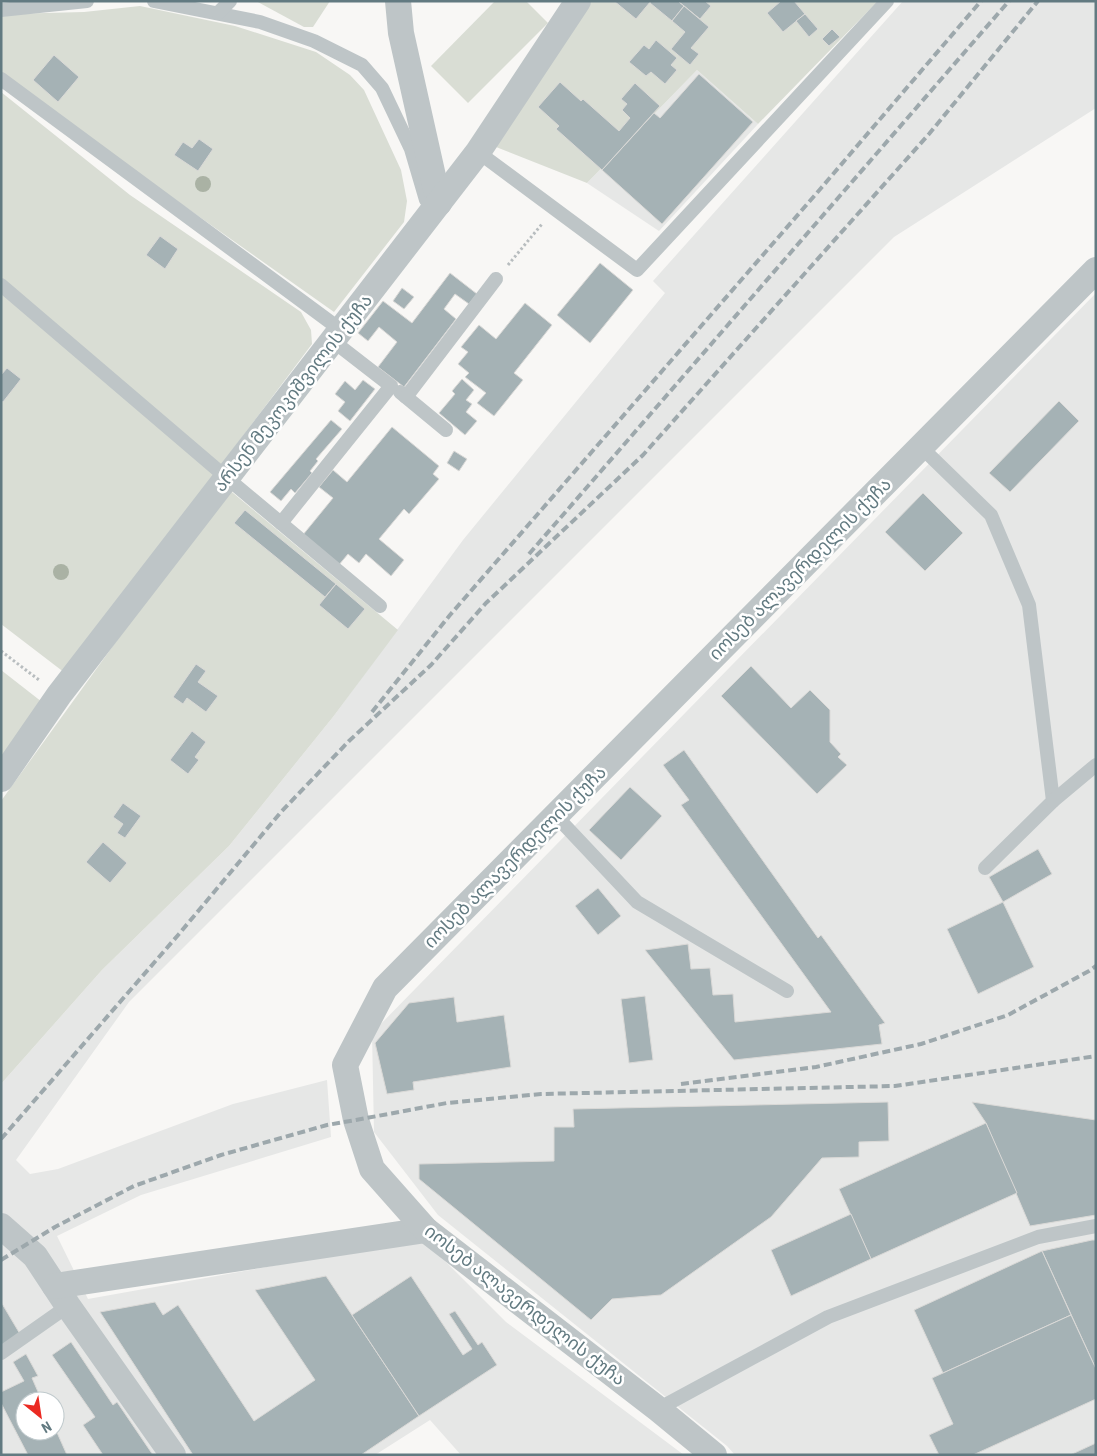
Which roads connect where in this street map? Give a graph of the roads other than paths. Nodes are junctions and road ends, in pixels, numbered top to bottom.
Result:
1 (87, 1) edge
2 (154, 1) edge
3 (230, 1) edge
4 (398, 1) edge
5 (578, 1) edge
6 (887, 1) edge
7 (1, 10) edge
8 (218, 14) junction
9 (1, 79) edge
10 (478, 152) junction
11 (432, 212) junction
12 (1096, 270) edge
13 (496, 279) road end
14 (1, 285) edge
15 (337, 336) junction
16 (391, 386) junction
17 (406, 397) junction
18 (446, 430) dead end
19 (921, 447) junction
20 (227, 478) junction
21 (280, 523) junction
22 (380, 606) dead end
23 (1096, 766) edge
24 (1, 779) edge
25 (1053, 801) junction
26 (556, 816) junction
27 (985, 868) dead end
28 (787, 991) dead end
29 (1, 1226) edge
30 (1096, 1226) edge
31 (426, 1230) junction
32 (62, 1296) junction
33 (1, 1353) edge
34 (658, 1409) junction
35 (173, 1455) edge
36 (714, 1455) edge

1 - 7 lane
2 - 8 lane
3 - 8 lane
4 - 11 street
5 - 10 street, არსენ მეკოკიშვილის ქუჩა
6 - 10 lane
8 - 11 lane
9 - 15 lane
10 - 11 street, არსენ მეკოკიშვილის ქუჩა
11 - 15 street, არსენ მეკოკიშვილის ქუჩა
12 - 19 street, იოსებ ალავერდელის ქუჩა
13 - 17 lane
14 - 20 lane
15 - 16 lane
15 - 20 street, არსენ მეკოკიშვილის ქუჩა
16 - 17 lane
16 - 21 lane
17 - 18 lane
19 - 25 lane
19 - 26 street, იოსებ ალავერდელის ქუჩა
20 - 21 lane
20 - 24 street, არსენ მეკოკიშვილის ქუჩა
21 - 22 lane
23 - 25 lane
25 - 27 lane
26 - 28 lane
26 - 31 street, იოსებ ალავერდელის ქუჩა
29 - 32 street
30 - 34 lane
31 - 32 street
31 - 34 street, იოსებ ალავერდელის ქუჩა
32 - 33 lane
32 - 35 street
34 - 36 street, იოსებ ალავერდელის ქუჩა

